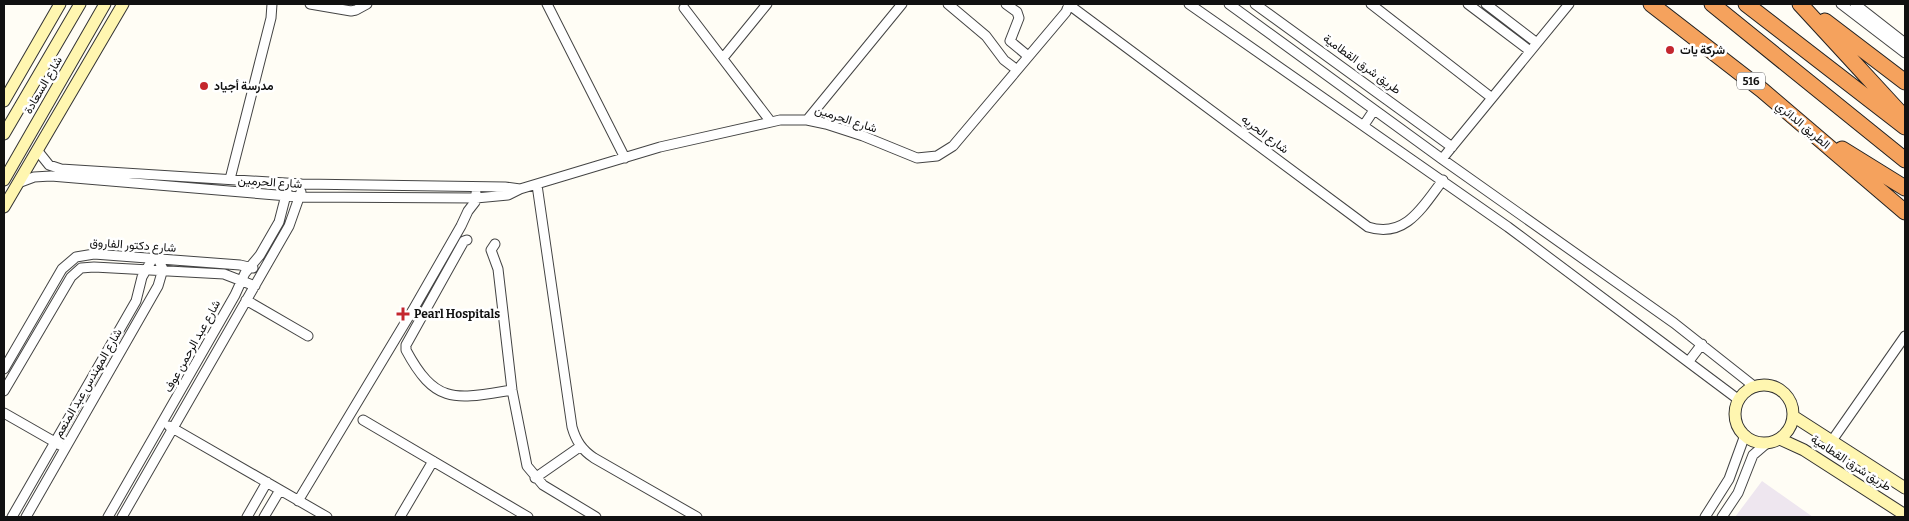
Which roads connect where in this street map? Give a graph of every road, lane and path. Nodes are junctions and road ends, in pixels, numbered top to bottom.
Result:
1 (60, 4) edge
2 (80, 4) edge
3 (105, 4) edge
4 (123, 4) edge
5 (272, 4) edge
6 (278, 4) edge
7 (310, 4) edge
8 (368, 4) edge
9 (547, 4) edge
10 (767, 4) edge
11 (902, 4) edge
12 (948, 4) edge
13 (1006, 4) edge
14 (1069, 4) edge
15 (1190, 4) edge
16 (1229, 4) edge
17 (1255, 4) edge
18 (1371, 4) edge
19 (1468, 4) edge
20 (1486, 4) edge
21 (1568, 4) edge
22 (1651, 4) edge
23 (1669, 4) edge
24 (1712, 4) edge
25 (1746, 4) edge
26 (1801, 4) edge
27 (1841, 4) edge
28 (1855, 4) edge
29 (684, 8) dead end
30 (1480, 12) junction
31 (271, 18) junction
32 (1537, 43) junction
33 (1702, 43) junction
34 (1905, 43) edge
35 (37, 44) junction
36 (1530, 51) junction
37 (1905, 53) edge
38 (1028, 56) junction
39 (723, 58) junction
40 (46, 62) junction
41 (1017, 70) junction
42 (83, 72) junction
43 (62, 78) junction
44 (1905, 82) edge
45 (1492, 98) junction
46 (4, 101) edge
47 (1374, 110) junction
48 (1905, 118) edge
49 (807, 120) junction
50 (771, 122) junction
51 (1364, 125) junction
52 (1905, 127) edge
53 (4, 134) edge
54 (1818, 137) junction
55 (1452, 147) junction
56 (37, 150) junction
57 (625, 158) junction
58 (1442, 159) junction
59 (1905, 160) edge
60 (1848, 162) junction
61 (4, 180) edge
62 (230, 180) junction
63 (1443, 180) junction
64 (18, 183) junction
65 (288, 184) junction
66 (302, 184) junction
67 (537, 185) junction
68 (464, 188) junction
69 (476, 188) junction
70 (1905, 188) edge
71 (520, 189) junction
72 (1905, 194) edge
73 (286, 196) junction
74 (300, 197) junction
75 (464, 198) junction
76 (476, 198) junction
77 (4, 207) edge
78 (468, 211) junction
79 (1905, 212) edge
80 (467, 240) dead end
81 (495, 244) dead end
82 (155, 259) junction
83 (250, 267) junction
84 (62, 269) junction
85 (144, 271) junction
86 (162, 272) junction
87 (262, 273) junction
88 (71, 277) junction
89 (241, 280) junction
90 (255, 286) junction
91 (421, 296) junction
92 (246, 300) junction
93 (430, 302) junction
94 (414, 308) junction
95 (423, 314) junction
96 (308, 336) dead end
97 (1905, 336) edge
98 (1702, 344) junction
99 (1689, 362) junction
100 (4, 370) edge
101 (1755, 387) junction
102 (512, 390) junction
103 (4, 391) edge
104 (1739, 400) junction
105 (4, 413) edge
106 (1793, 416) junction
107 (363, 420) dead end
108 (164, 422) junction
109 (174, 428) junction
110 (1815, 432) junction
111 (1745, 435) junction
112 (1780, 439) junction
113 (55, 442) junction
114 (1831, 442) junction
115 (1767, 443) junction
116 (581, 446) junction
117 (65, 448) junction
118 (1804, 450) junction
119 (433, 461) junction
120 (535, 478) junction
121 (267, 482) junction
122 (1905, 488) edge
123 (280, 490) junction
124 (298, 501) junction
125 (1905, 515) edge
126 (12, 517) edge
127 (26, 517) edge
128 (108, 517) edge
129 (122, 517) edge
130 (247, 517) edge
131 (264, 517) edge
132 (327, 517) edge
133 (400, 517) edge
134 (528, 517) edge
135 (596, 517) edge
136 (697, 517) edge
137 (1705, 517) edge
138 (1722, 517) edge

1 - 35 street
2 - 40 street, شارع السعادة
3 - 43 street, شارع السعادة
4 - 42 street
5 - 31 street
6 - 31 street
7 - 8 street
9 - 57 street
10 - 39 street
11 - 49 street
12 - 41 street
13 - 38 street
14 - 38 street, شارع الحرمين
14 - 63 street, شارع الحريه
15 - 51 street
16 - 47 street
17 - 55 street, طريق شرق القطامية
18 - 45 street
19 - 30 street
20 - 30 street
20 - 32 street
21 - 32 street
22 - 33 highway, الطريق الدائري / 516
23 - 33 highway, 516
24 - 59 highway
25 - 52 highway
26 - 44 highway
26 - 48 highway
27 - 37 street
28 - 34 street
29 - 39 street
30 - 36 street
31 - 62 street
32 - 36 street
33 - 54 highway, الطريق الدائري / 516
35 - 40 street
35 - 46 street
36 - 45 street
38 - 41 street, شارع الحرمين
39 - 50 street
40 - 53 street, شارع السعادة
41 - 49 street, شارع الحرمين
42 - 43 street
42 - 56 street
43 - 61 street, شارع السعادة
45 - 55 street
47 - 51 street
47 - 58 street
49 - 50 street, شارع الحرمين
50 - 57 street, شارع الحرمين
51 - 63 street
54 - 60 highway, الطريق الدائري / 516
54 - 70 highway, 516
55 - 58 street
56 - 62 street, شارع الحرمين
56 - 64 street
57 - 67 street, شارع الحرمين
58 - 98 street
60 - 72 highway, 516
60 - 79 highway, الطريق الدائري / 516
62 - 65 street, شارع الحرمين
63 - 99 street
64 - 73 street, شارع الحرمين
64 - 77 street
65 - 66 street, شارع الحرمين
65 - 73 street, شارع عبد الرحمن عوف
66 - 68 street, شارع الحرمين
66 - 74 street, شارع عبد الرحمن عوف
67 - 71 street, شارع الحرمين
67 - 116 street
68 - 69 street, شارع الحرمين
68 - 75 street
69 - 71 street, شارع الحرمين
69 - 76 street
71 - 76 street, شارع الحرمين
73 - 74 street, شارع الحرمين
73 - 83 street, شارع عبد الرحمن عوف
74 - 75 street, شارع الحرمين
74 - 87 street, شارع عبد الرحمن عوف
75 - 76 street, شارع الحرمين
75 - 78 street
76 - 78 street
78 - 91 street
80 - 93 street
81 - 102 street
82 - 83 street, شارع دكتور الفاروق
82 - 84 street, شارع دكتور الفاروق
82 - 85 street, شارع المهندس عبد المنعم
82 - 86 street
83 - 87 street, شارع دكتور الفاروق
83 - 89 street, شارع عبد الرحمن عوف
84 - 88 street
84 - 100 street, شارع دكتور الفاروق
85 - 86 street, شارع دكتور الفاروق
85 - 88 street, شارع دكتور الفاروق
85 - 113 street, شارع المهندس عبد المنعم
86 - 89 street, شارع دكتور الفاروق
86 - 117 street, شارع المهندس عبد المنعم
87 - 90 street, شارع عبد الرحمن عوف
88 - 103 street
89 - 90 street, شارع دكتور الفاروق
89 - 108 street, شارع عبد الرحمن عوف
90 - 92 street, شارع عبد الرحمن عوف
91 - 93 street
91 - 94 street
92 - 96 street
92 - 109 street, شارع عبد الرحمن عوف
93 - 95 street
94 - 95 street
94 - 124 street
95 - 102 street
97 - 114 street
98 - 99 street
98 - 101 street
99 - 104 street
101 - 104 street
101 - 106 street
102 - 120 street
104 - 111 street
105 - 113 street
106 - 110 street, طريق شرق القطامية
106 - 112 street
107 - 119 street
108 - 109 street
108 - 128 street, شارع عبد الرحمن عوف
109 - 121 street
109 - 129 street, شارع عبد الرحمن عوف
110 - 114 street, طريق شرق القطامية
110 - 118 street
111 - 115 street
111 - 137 street
112 - 115 street
112 - 118 street, طريق شرق القطامية
113 - 117 street
113 - 126 street, شارع المهندس عبد المنعم
114 - 122 street, طريق شرق القطامية
115 - 138 street
116 - 120 street
116 - 136 street
117 - 127 street, شارع المهندس عبد المنعم
118 - 125 street, طريق شرق القطامية
119 - 133 street
119 - 134 street
120 - 135 street
121 - 123 street
121 - 130 street
123 - 124 street
123 - 131 street
124 - 132 street

